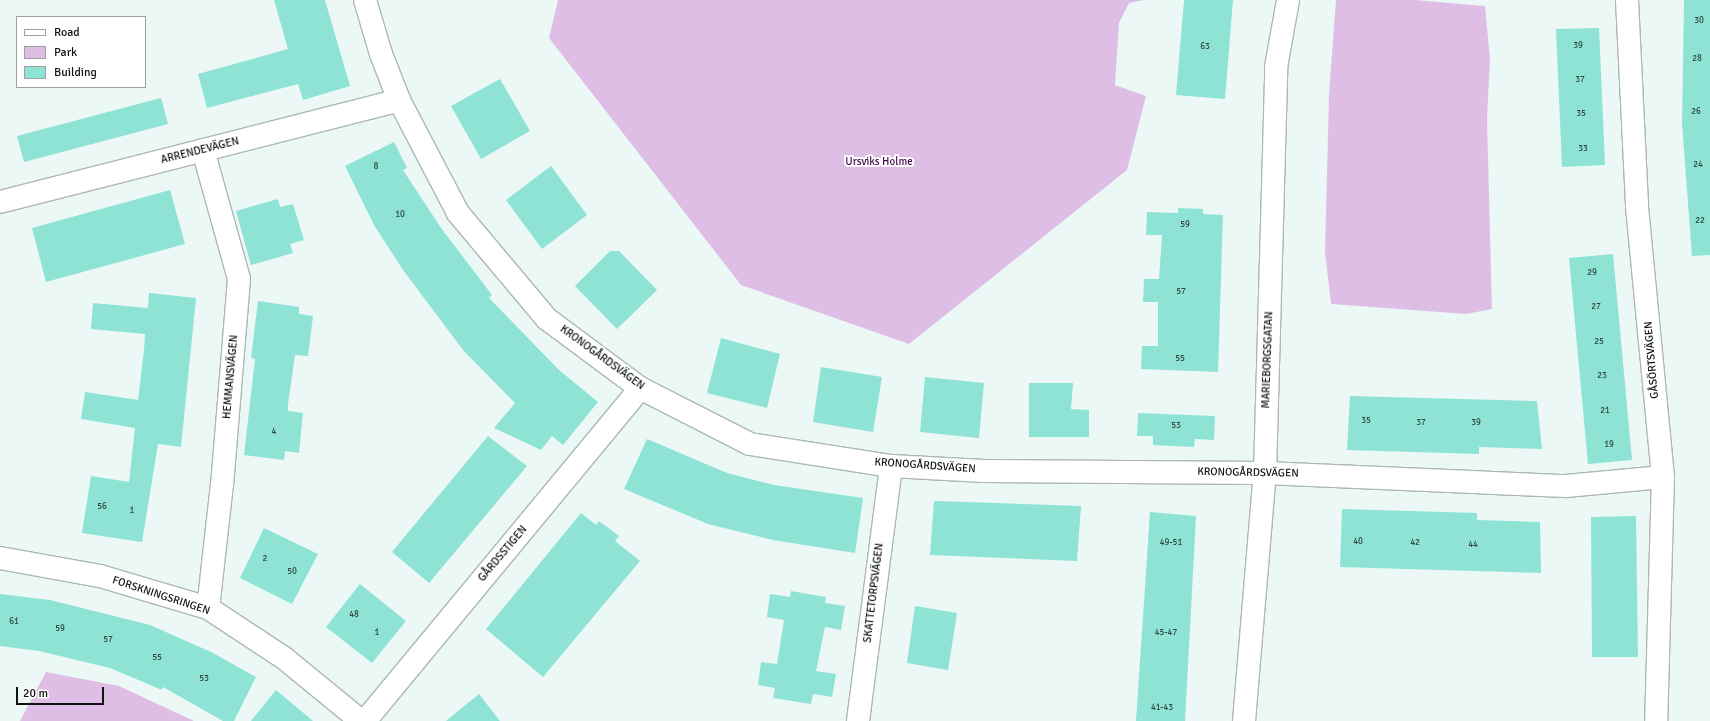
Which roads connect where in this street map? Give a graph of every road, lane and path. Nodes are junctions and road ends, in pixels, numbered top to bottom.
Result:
1 (365, 0) edge
2 (1288, 0) edge
3 (1627, 0) edge
4 (399, 100) junction
5 (203, 150) junction
6 (0, 202) edge
7 (640, 388) junction
8 (891, 466) junction
9 (1265, 473) junction
10 (1663, 477) junction
11 (0, 558) edge
12 (208, 608) junction
13 (361, 721) edge
14 (365, 721) edge
15 (858, 721) edge
16 (1244, 721) edge
17 (1656, 721) edge

1 - 4 street, KRONOGÅRDSVÄGEN
2 - 9 street, MARIEBORGSGATAN
3 - 10 street, GÅSÖRTSVÄGEN
4 - 5 street, ARRENDEVÄGEN
4 - 7 street, KRONOGÅRDSVÄGEN
5 - 6 street, ARRENDEVÄGEN
5 - 12 street, HEMMANSVÄGEN
7 - 8 street, KRONOGÅRDSVÄGEN
7 - 14 street, GÅRDSSTIGEN
8 - 9 street, KRONOGÅRDSVÄGEN
8 - 15 street, SKATTETORPSVÄGEN
9 - 10 street, KRONOGÅRDSVÄGEN
9 - 16 street, MARIEBORGSGATAN
10 - 17 street, GÅSÖRTSVÄGEN
11 - 12 street, FORSKNINGSRINGEN
12 - 13 street, FORSKNINGSRINGEN

